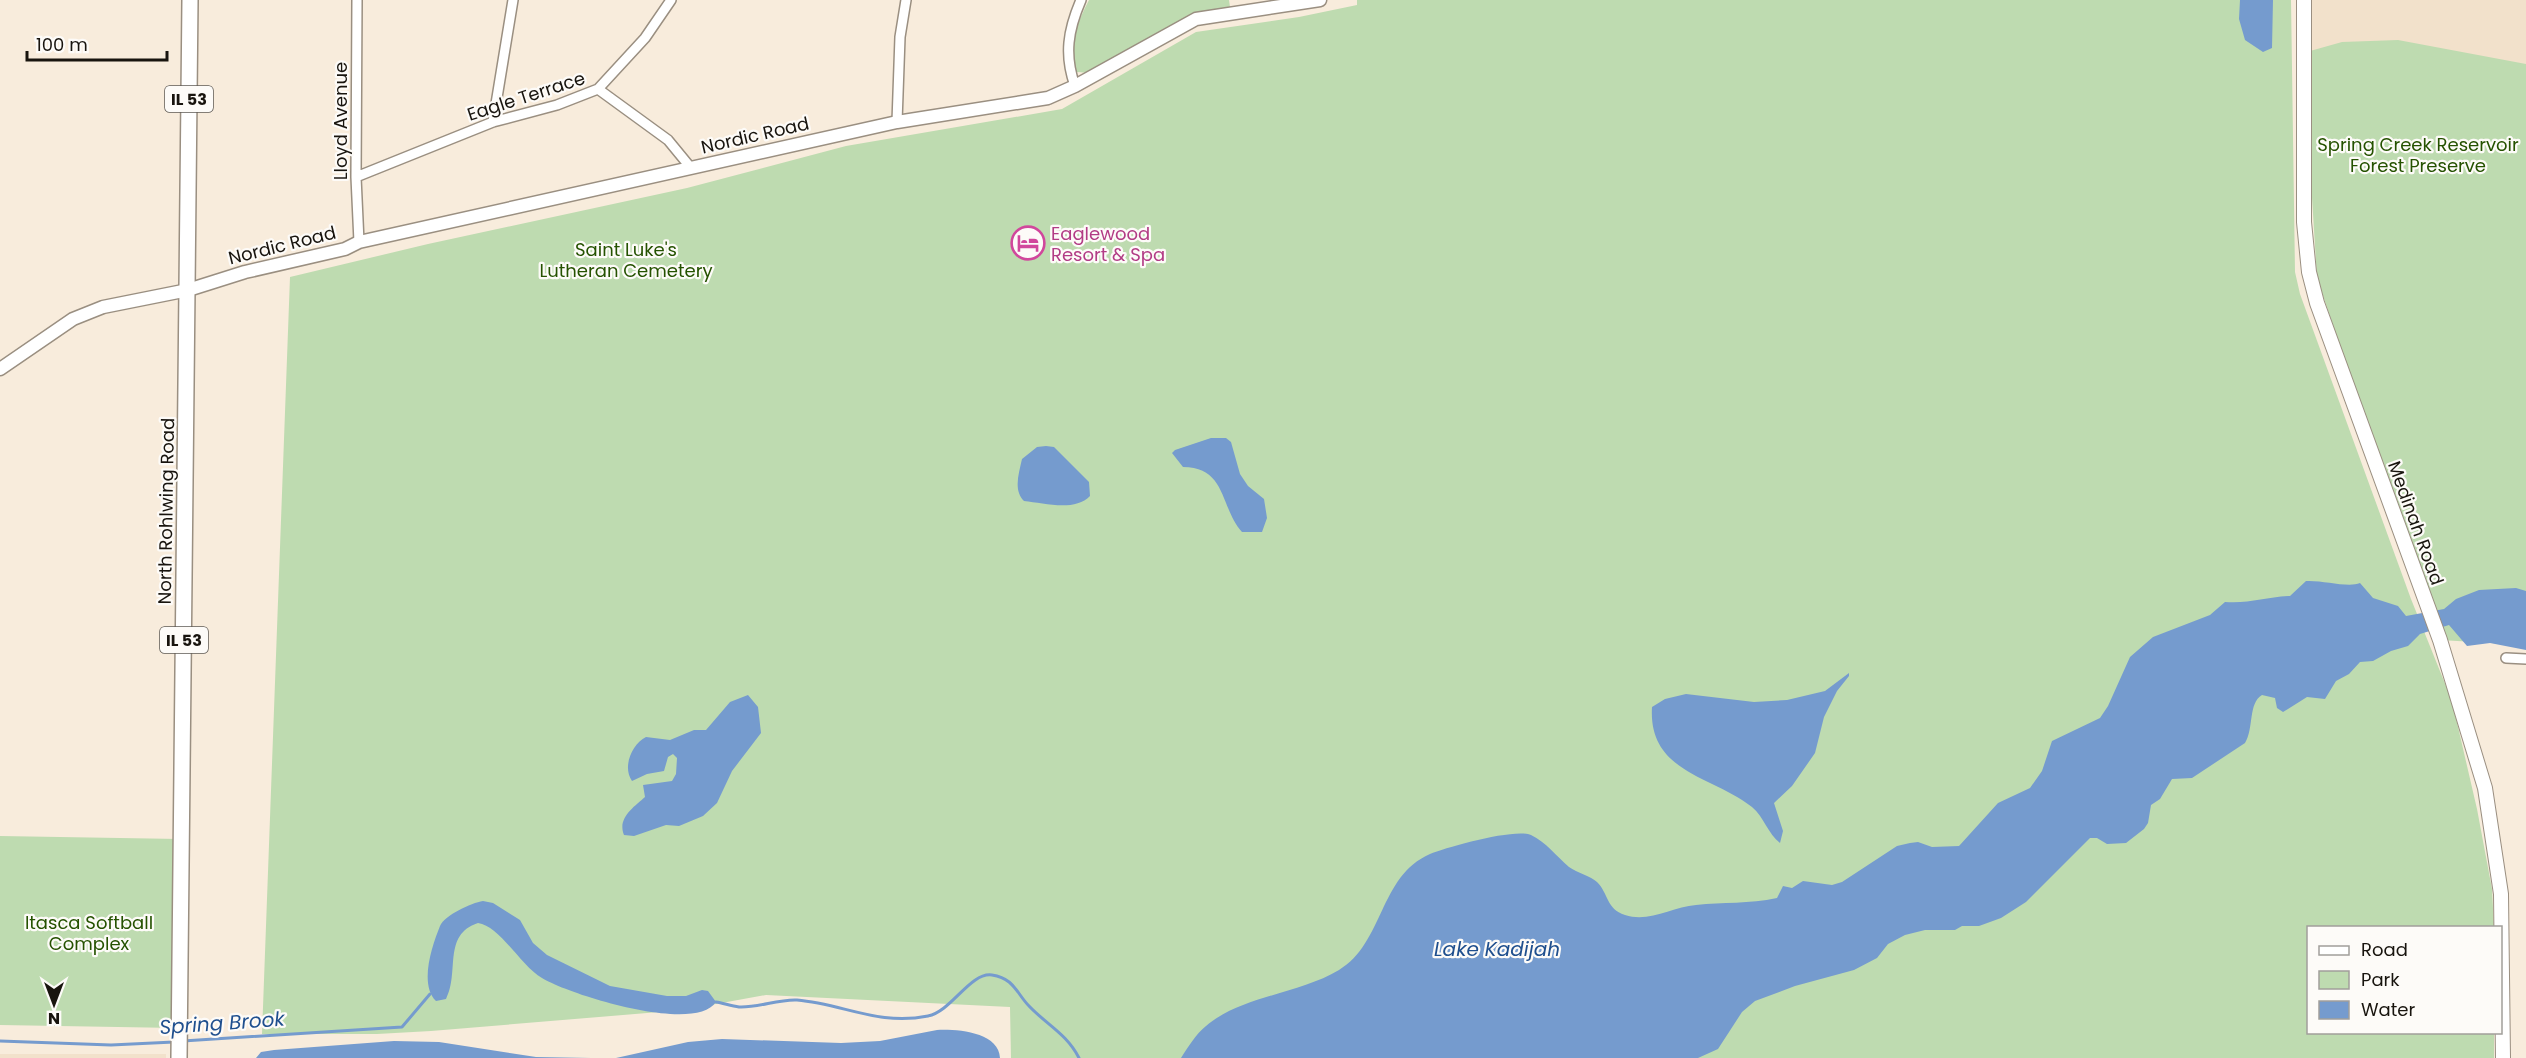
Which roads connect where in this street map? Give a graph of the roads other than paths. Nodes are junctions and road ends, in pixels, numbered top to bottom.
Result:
1 (190, 0) edge
2 (357, 0) edge
3 (513, 0) edge
4 (671, 0) edge
5 (906, 0) edge
6 (1081, 0) edge
7 (1320, 0) edge
8 (2304, 0) edge
9 (1075, 86) junction
10 (598, 90) junction
11 (493, 122) junction
12 (897, 122) junction
13 (691, 168) junction
14 (356, 177) junction
15 (359, 242) junction
16 (188, 290) junction
17 (0, 369) edge
18 (2506, 658) dead end
19 (2526, 659) edge
20 (2502, 926) edge
21 (2502, 932) edge
22 (179, 1044) edge
23 (2503, 1058) edge

1 - 16 main road, North Rohlwing Road / IL 53
2 - 14 street, Lloyd Avenue
3 - 11 street
4 - 10 street, Eagle Terrace
5 - 12 street
6 - 9 street
7 - 9 street, Nordic Road
8 - 20 main road, Medinah Road
9 - 12 street, Nordic Road
10 - 11 street, Eagle Terrace
10 - 13 street
11 - 14 street, Eagle Terrace
12 - 13 street, Nordic Road
13 - 15 street, Nordic Road
14 - 15 street, Lloyd Avenue
15 - 16 street, Nordic Road
16 - 17 street, Nordic Road
16 - 22 main road, North Rohlwing Road / IL 53
18 - 19 street
21 - 23 main road, Medinah Road

